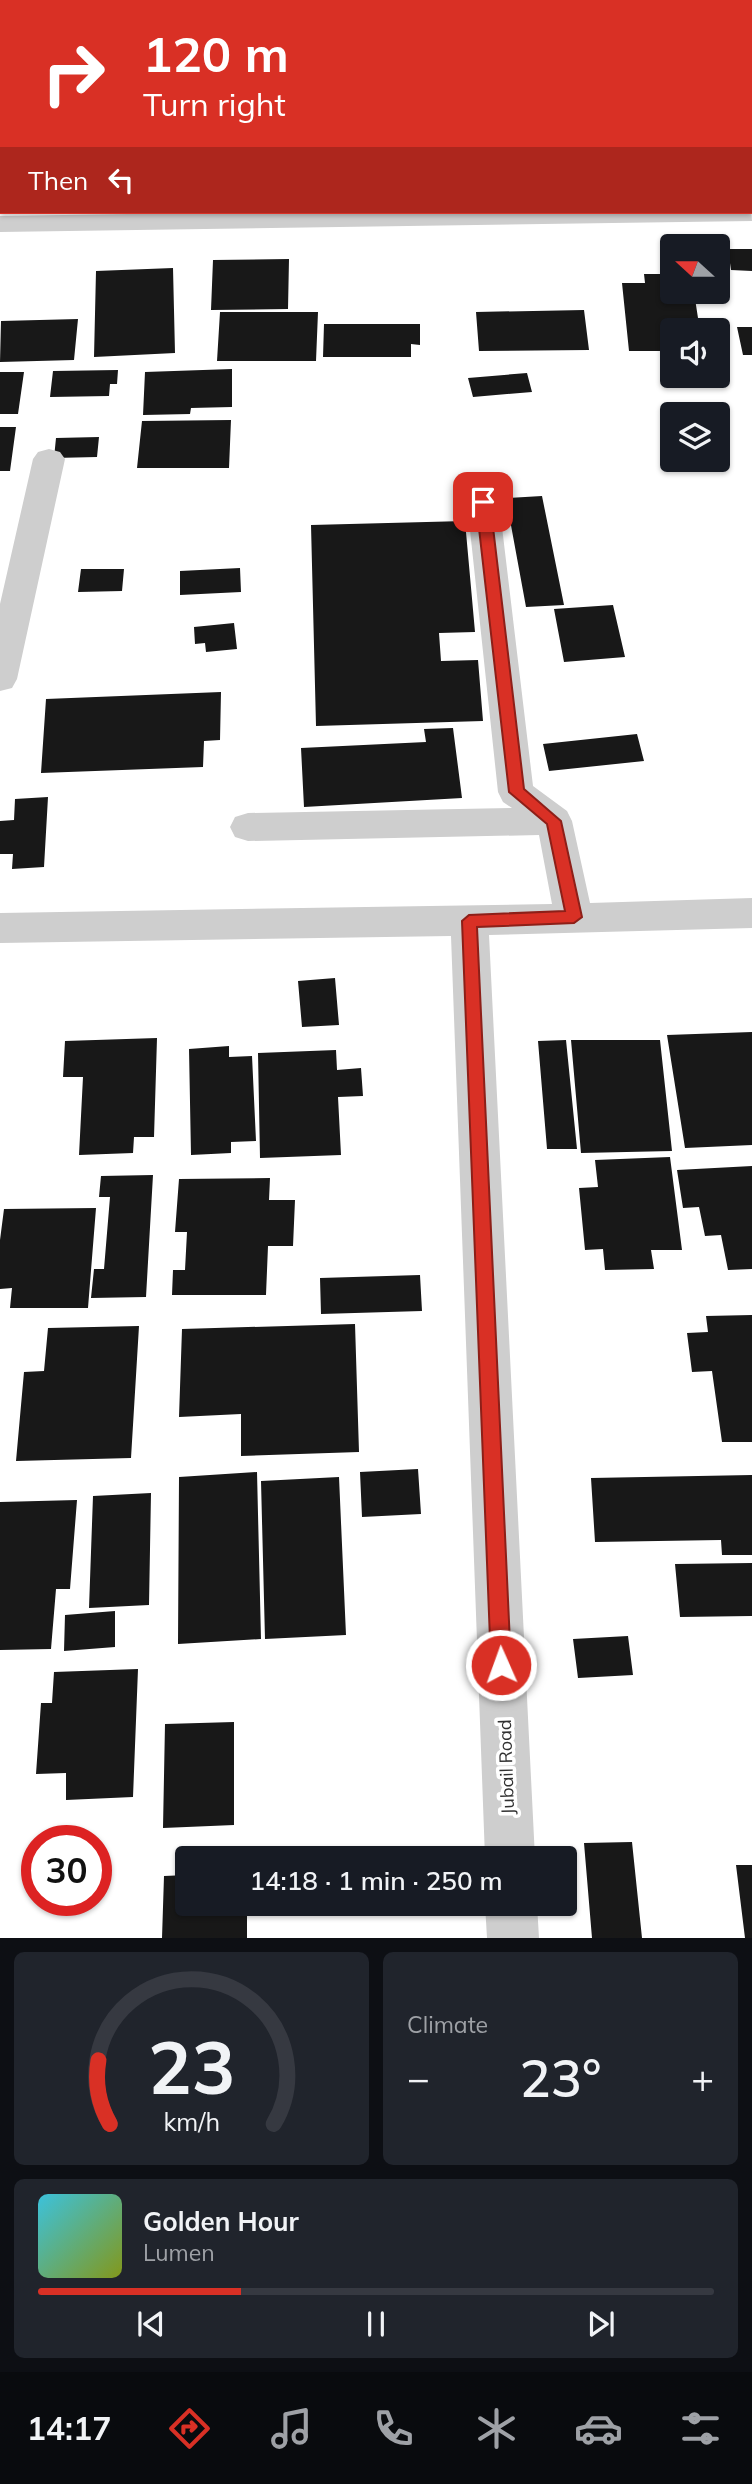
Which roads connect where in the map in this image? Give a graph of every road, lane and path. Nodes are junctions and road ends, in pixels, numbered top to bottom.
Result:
1 (624, 214) edge
2 (0, 224) edge
3 (49, 459) dead end
4 (483, 502) dead end
5 (0, 679) edge
6 (554, 821) junction
7 (248, 827) dead end
8 (752, 913) edge
9 (574, 917) junction
10 (469, 921) junction
11 (0, 928) edge
12 (508, 1846) edge
13 (512, 1916) edge
14 (513, 1938) edge

1 - 2 street
3 - 5 street
4 - 6 street
6 - 7 street
6 - 9 street
8 - 9 street
9 - 10 street
10 - 11 street
10 - 12 street, Jubail Road
13 - 14 street

